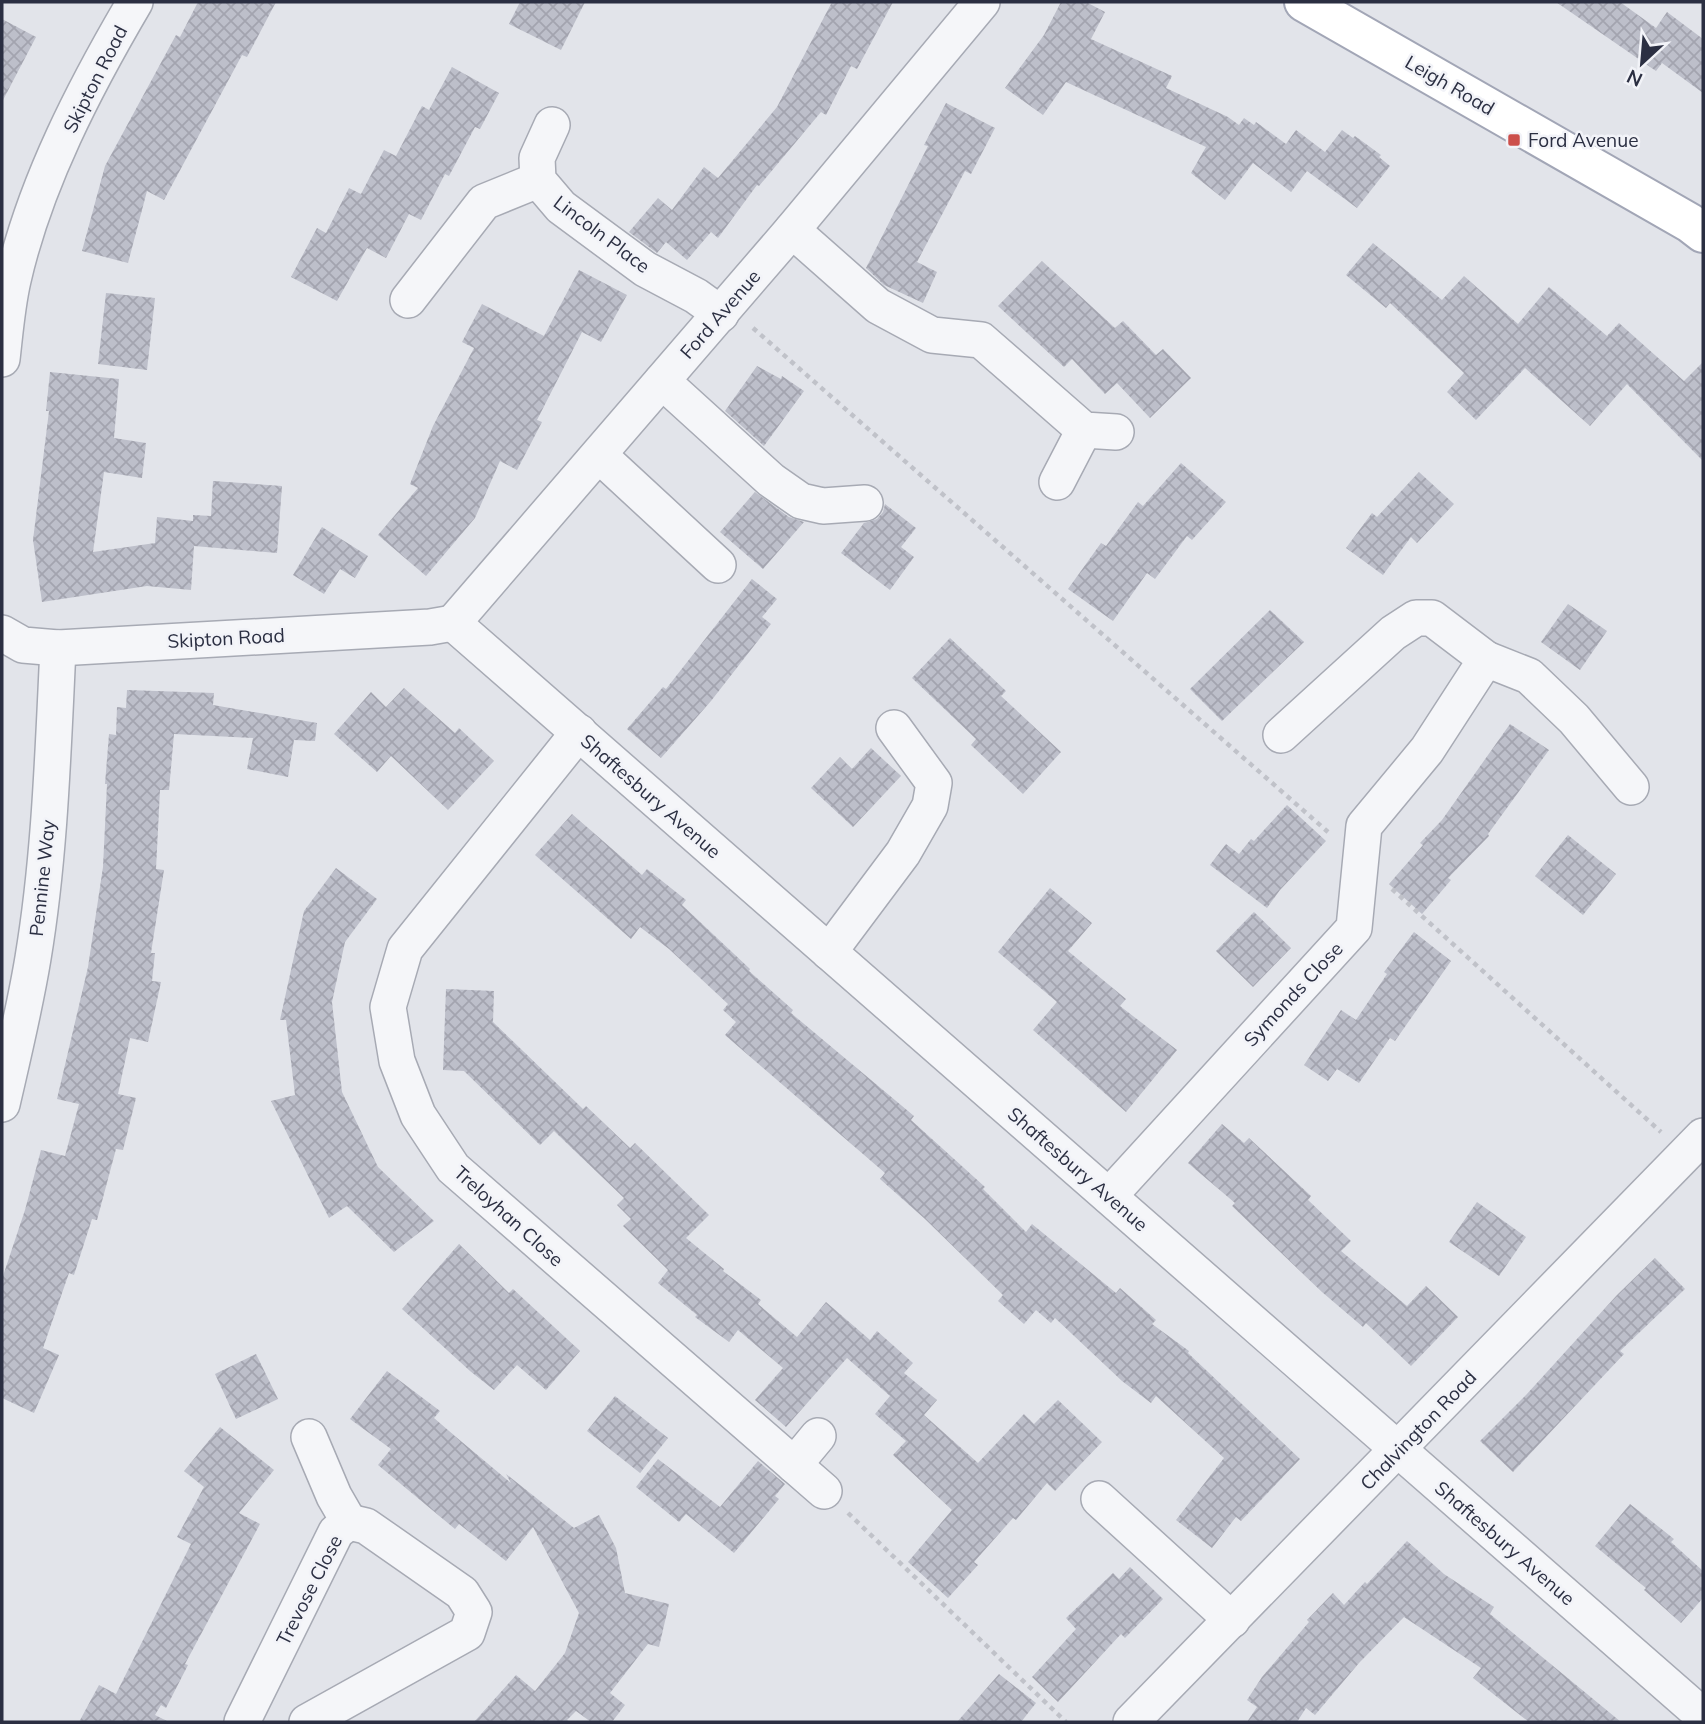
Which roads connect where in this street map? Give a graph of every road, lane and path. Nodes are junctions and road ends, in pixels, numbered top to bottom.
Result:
1 (135, 2) edge
2 (982, 2) edge
3 (1304, 2) edge
4 (552, 125) dead end
5 (538, 180) junction
6 (792, 230) junction
7 (1703, 233) edge
8 (408, 300) dead end
9 (724, 310) junction
10 (2, 359) edge
11 (662, 382) junction
12 (599, 455) junction
13 (1057, 482) dead end
14 (865, 503) dead end
15 (718, 565) dead end
16 (453, 623) junction
17 (2, 633) edge
18 (58, 648) junction
19 (1486, 659) junction
20 (894, 729) dead end
21 (579, 732) junction
22 (1281, 735) dead end
23 (1631, 787) dead end
24 (1360, 860) junction
25 (829, 952) junction
26 (11, 1023) edge
27 (2, 1104) edge
28 (1694, 1145) edge
29 (1108, 1196) junction
30 (818, 1436) dead end
31 (309, 1437) dead end
32 (1399, 1450) junction
33 (794, 1465) junction
34 (824, 1491) joint
35 (1099, 1499) dead end
36 (349, 1522) junction
37 (1232, 1620) junction
38 (1703, 1716) edge
39 (242, 1722) edge
40 (307, 1722) edge
41 (1066, 1722) edge
42 (1131, 1722) edge

1 - 10 street, Skipton Road
2 - 6 street, Ford Avenue
3 - 7 main road, Leigh Road
4 - 5 street, Lincoln Place
5 - 8 street
5 - 9 street, Lincoln Place
6 - 9 street, Ford Avenue
6 - 13 street
9 - 11 street, Ford Avenue
9 - 24 path
11 - 12 street, Ford Avenue
11 - 14 street
12 - 15 street
12 - 16 street, Ford Avenue
16 - 18 street, Skipton Road
16 - 21 street, Shaftesbury Avenue
17 - 18 street, Skipton Road
18 - 26 street, Pennine Way
19 - 22 street
19 - 23 street
19 - 24 street, Symonds Close
20 - 25 street
21 - 25 street, Shaftesbury Avenue
21 - 33 street, Treloyhan Close
24 - 28 path
24 - 29 street, Symonds Close
25 - 29 street, Shaftesbury Avenue
26 - 27 street, Pennine Way
28 - 32 street, Chalvington Road
29 - 32 street, Shaftesbury Avenue
30 - 33 street
31 - 36 street
32 - 37 street, Chalvington Road
32 - 38 street, Shaftesbury Avenue
33 - 34 street, Treloyhan Close
34 - 41 path
35 - 37 street
36 - 39 street, Trevose Close
36 - 40 street, Trevose Close
37 - 42 street, Chalvington Road

